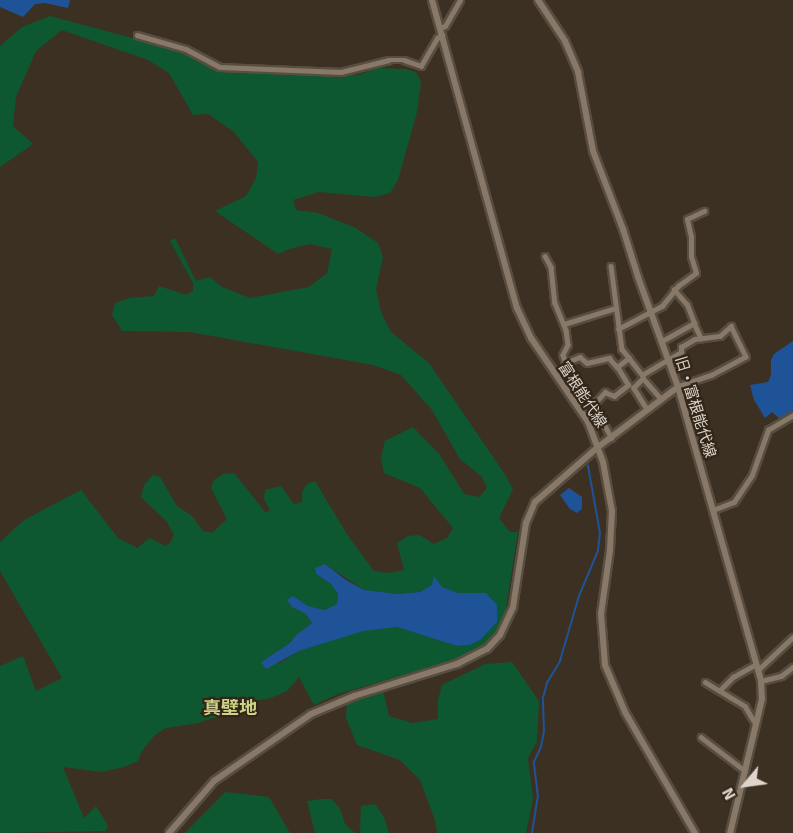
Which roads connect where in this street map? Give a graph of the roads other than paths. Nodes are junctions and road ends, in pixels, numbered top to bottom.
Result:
1 (432, 0) edge
2 (460, 0) edge
3 (538, 0) edge
4 (441, 32) junction
5 (137, 35) dead end
6 (704, 211) dead end
7 (545, 256) dead end
8 (610, 266) dead end
9 (674, 290) junction
10 (616, 308) junction
11 (652, 312) junction
12 (694, 323) junction
13 (564, 324) junction
14 (618, 329) junction
15 (701, 338) junction
16 (662, 341) junction
17 (629, 358) junction
18 (668, 360) junction
19 (565, 363) junction
20 (617, 367) junction
21 (643, 376) junction
22 (631, 387) junction
23 (678, 387) junction
24 (585, 397) junction
25 (661, 399) junction
26 (576, 404) junction
27 (592, 406) junction
28 (647, 410) junction
29 (793, 415) edge
30 (612, 438) junction
31 (598, 447) junction
32 (713, 510) junction
33 (793, 637) edge
34 (793, 667) edge
35 (757, 668) junction
36 (761, 681) junction
37 (705, 682) dead end
38 (721, 689) junction
39 (756, 724) junction
40 (701, 737) dead end
41 (744, 770) junction
42 (169, 833) edge
43 (695, 833) edge
44 (730, 833) edge

1 - 4 street, 富根能代線
2 - 4 street
3 - 11 street, 旧・富根能代線
4 - 5 street
4 - 26 street, 富根能代線
6 - 9 street
7 - 13 street
8 - 10 street
9 - 11 street
9 - 12 street
10 - 13 street
10 - 14 street
11 - 14 street
11 - 16 street, 旧・富根能代線
12 - 15 street
12 - 16 street
13 - 19 street
14 - 17 street
15 - 18 street
15 - 23 street
16 - 18 street, 旧・富根能代線
17 - 20 street
17 - 21 street
18 - 21 street
18 - 23 street, 旧・富根能代線
19 - 20 street
19 - 24 street
20 - 22 street
21 - 22 street
21 - 25 street
22 - 27 street
22 - 28 street
23 - 25 street
23 - 32 street, 旧・富根能代線
24 - 26 street
24 - 27 street
25 - 28 street
26 - 31 street, 富根能代線
27 - 30 street
28 - 30 street
29 - 32 street
30 - 31 street
31 - 42 street
31 - 43 street, 富根能代線
32 - 35 street, 旧・富根能代線
33 - 35 street
34 - 36 street
35 - 36 street, 旧・富根能代線
35 - 38 street
36 - 39 street, 旧・富根能代線
37 - 38 street
38 - 39 street
39 - 41 street, 旧・富根能代線
40 - 41 street
41 - 44 street, 旧・富根能代線

